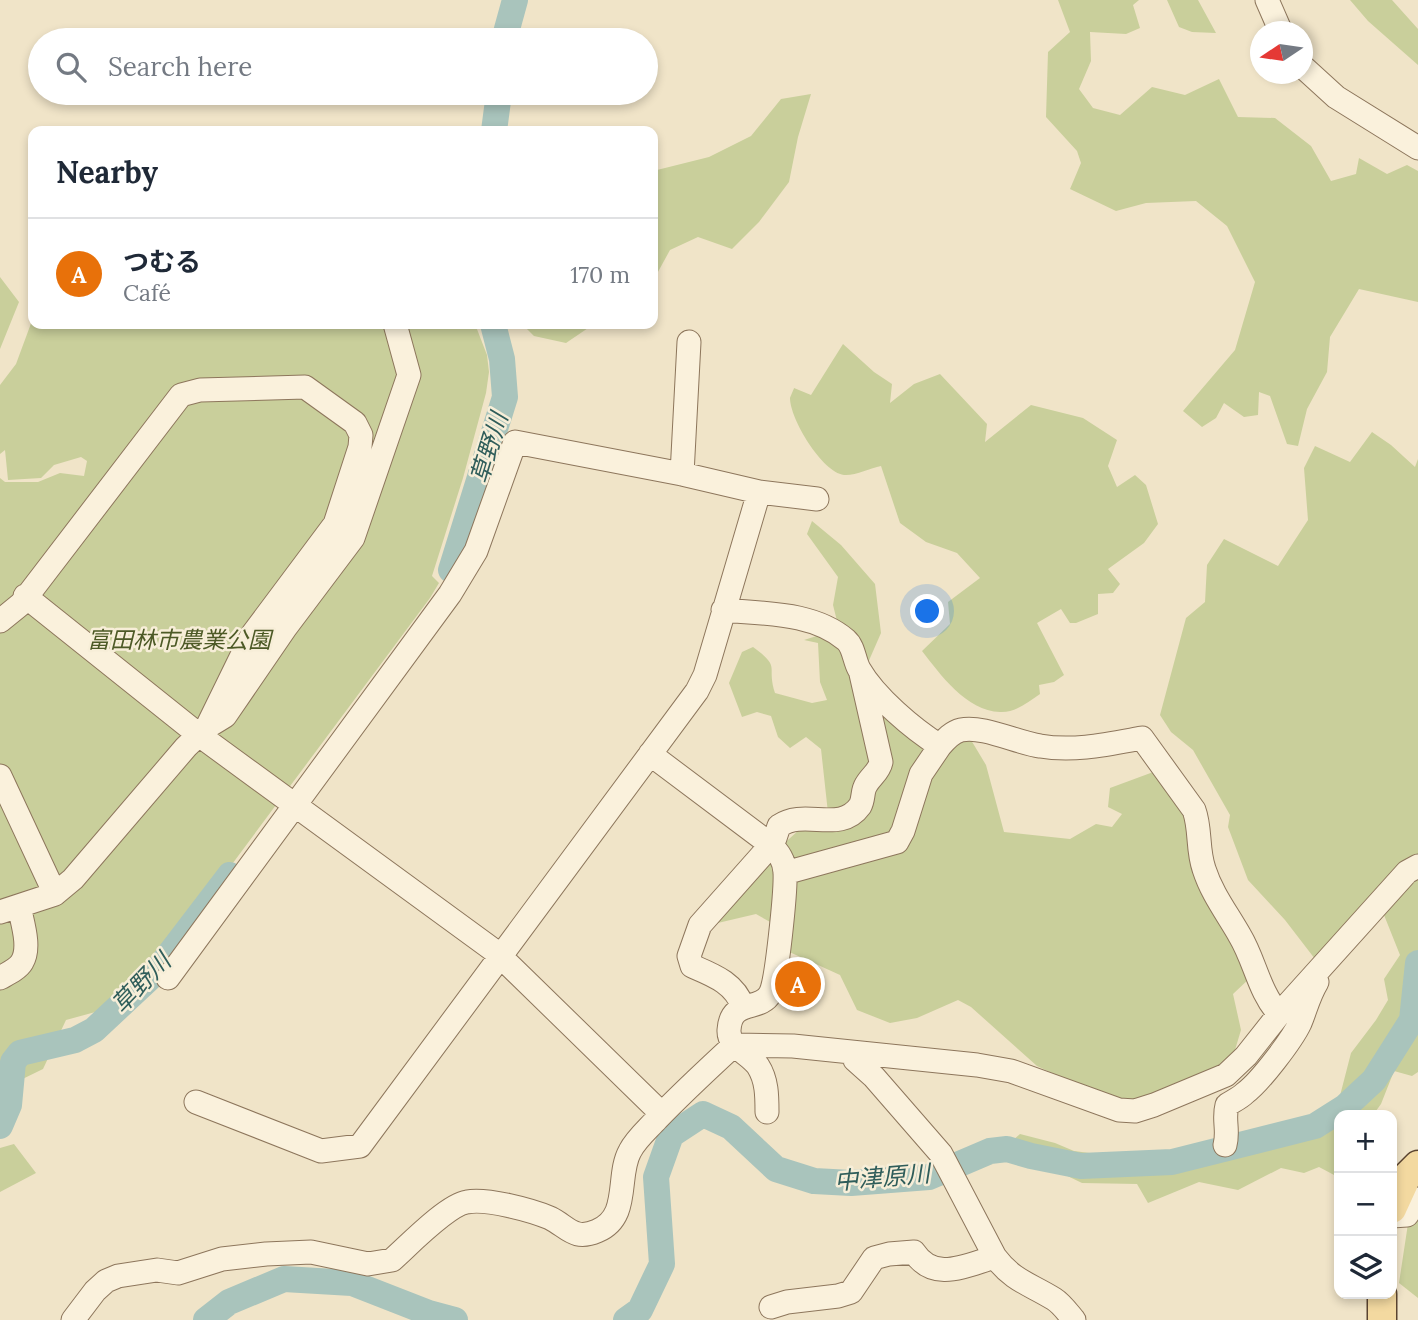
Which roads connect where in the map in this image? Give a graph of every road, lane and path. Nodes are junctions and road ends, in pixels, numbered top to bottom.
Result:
1 (1267, 0) edge
2 (1276, 21) edge
3 (1313, 75) edge
4 (1418, 148) edge
5 (395, 329) edge
6 (689, 342) dead end
7 (682, 474) junction
8 (759, 492) junction
9 (817, 499) dead end
10 (26, 596) junction
11 (723, 610) junction
12 (0, 621) edge
13 (859, 669) junction
14 (203, 731) junction
15 (940, 746) junction
16 (650, 754) junction
17 (0, 776) edge
18 (295, 806) junction
19 (771, 845) junction
20 (1418, 866) edge
21 (785, 873) junction
22 (55, 894) junction
23 (9, 909) edge
24 (500, 956) junction
25 (1315, 974) junction
26 (0, 978) edge
27 (168, 978) dead end
28 (743, 1007) junction
29 (1279, 1014) junction
30 (734, 1045) junction
31 (855, 1053) junction
32 (196, 1102) dead end
33 (767, 1112) dead end
34 (662, 1114) junction
35 (1225, 1145) dead end
36 (1418, 1165) edge
37 (1397, 1198) edge
38 (1418, 1199) edge
39 (1397, 1216) edge
40 (995, 1257) junction
41 (1382, 1299) edge
42 (771, 1307) dead end
43 (73, 1320) edge
44 (1074, 1320) edge
45 (1382, 1320) edge

1 - 2 street
3 - 4 street
5 - 14 street
6 - 7 street
7 - 8 street
7 - 18 street
8 - 9 street
8 - 11 street
10 - 12 street
10 - 14 street
10 - 14 street
11 - 13 street
11 - 16 street
13 - 15 street
13 - 19 street
14 - 18 street
14 - 22 street
15 - 21 street
15 - 29 street
16 - 19 street
16 - 24 street
17 - 22 street
18 - 24 street
18 - 27 street
19 - 21 street
19 - 28 street
20 - 25 street
21 - 28 street
22 - 23 street
23 - 26 street
24 - 32 street
24 - 34 street
25 - 29 street
25 - 35 street
28 - 30 street
29 - 31 street
30 - 31 street
30 - 33 street
30 - 34 street
31 - 40 street
34 - 43 street
36 - 37 main road
38 - 39 street
40 - 42 street
40 - 44 street
41 - 45 main road

